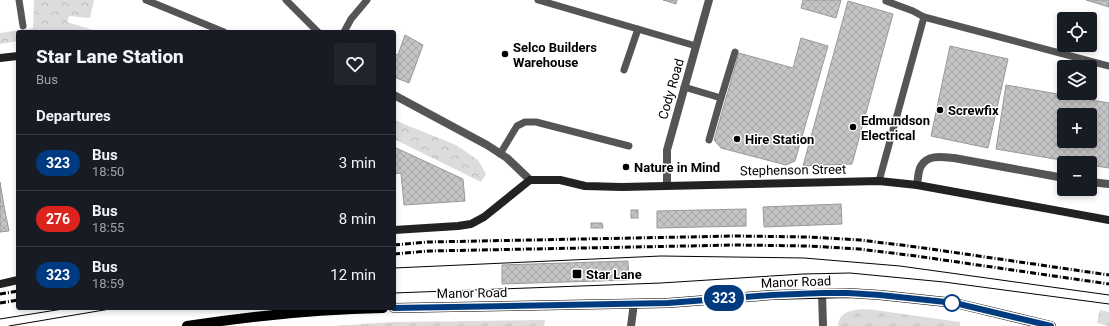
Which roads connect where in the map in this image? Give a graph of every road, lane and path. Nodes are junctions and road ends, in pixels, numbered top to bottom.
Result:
1 (19, 0) edge
2 (146, 0) edge
3 (286, 0) edge
4 (367, 0) edge
5 (538, 0) edge
6 (708, 0) edge
7 (886, 1) dead end
8 (924, 17) junction
9 (23, 26) dead end
10 (638, 29) junction
11 (219, 30) edge
12 (316, 30) edge
13 (345, 30) edge
14 (696, 46) junction
15 (735, 52) dead end
16 (16, 56) edge
17 (0, 58) edge
18 (1109, 66) edge
19 (624, 70) dead end
20 (684, 87) junction
21 (396, 97) edge
22 (721, 98) junction
23 (709, 140) dead end
24 (629, 146) dead end
25 (500, 154) junction
26 (1057, 177) edge
27 (530, 180) junction
28 (879, 180) junction
29 (1097, 183) edge
30 (1109, 184) edge
31 (667, 185) junction
32 (917, 185) junction
33 (1109, 220) edge
34 (396, 230) edge
35 (16, 280) edge
36 (0, 284) edge
37 (822, 293) junction
38 (634, 303) junction
39 (396, 308) edge
40 (327, 310) edge
41 (187, 326) edge
42 (631, 326) edge
43 (823, 326) edge
44 (1051, 326) edge

1 - 9 lane
2 - 11 lane
3 - 12 lane
4 - 13 lane
5 - 10 lane
6 - 14 street, Cody Road
7 - 8 lane
8 - 18 lane
8 - 28 lane
10 - 14 lane
10 - 19 lane
14 - 20 street, Cody Road
15 - 22 lane
16 - 17 main road
20 - 22 lane
20 - 31 street, Cody Road
21 - 25 street
22 - 23 lane
24 - 25 lane
25 - 27 street
26 - 32 street
27 - 31 main road, Stephenson Street
27 - 34 main road
28 - 31 main road, Stephenson Street
28 - 32 main road, Stephenson Street
29 - 30 street
32 - 33 main road, Stephenson Street
35 - 36 main road
37 - 38 main road, Manor Road
37 - 43 street
37 - 44 main road, Manor Road
38 - 39 main road, Manor Road
38 - 42 street
40 - 41 main road

